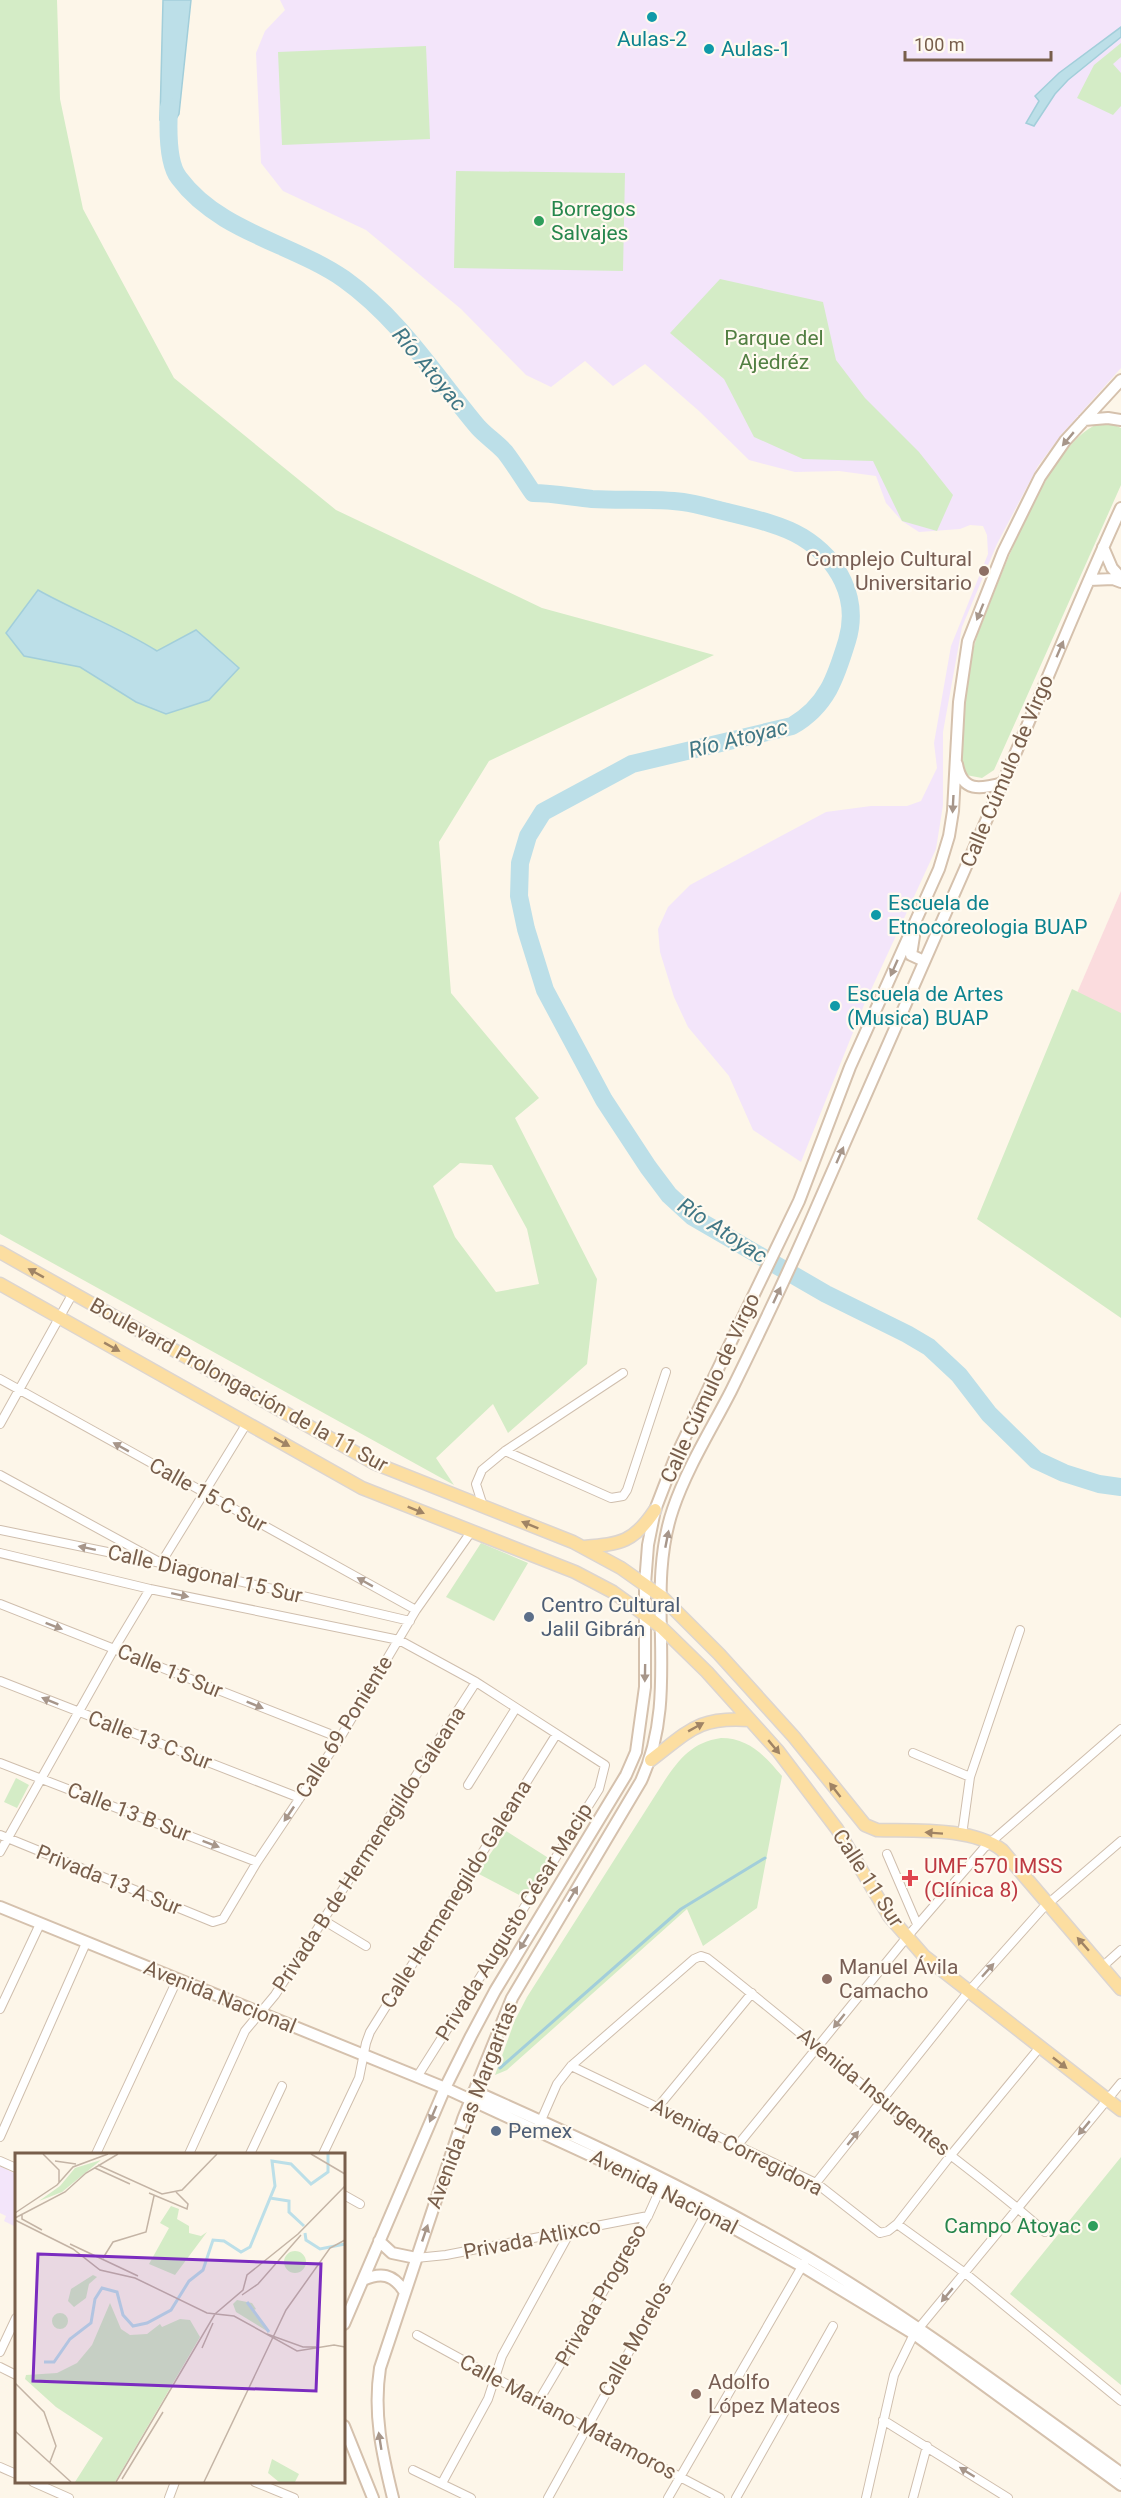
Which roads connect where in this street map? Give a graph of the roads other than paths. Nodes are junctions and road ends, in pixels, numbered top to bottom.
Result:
1 (1121, 380) edge
2 (1084, 420) junction
3 (1121, 420) edge
4 (1121, 508) edge
5 (1103, 547) junction
6 (1089, 580) junction
7 (1121, 580) edge
8 (955, 749) junction
9 (1003, 783) junction
10 (918, 915) junction
11 (924, 961) junction
12 (0, 1252) edge
13 (0, 1284) edge
14 (73, 1293) junction
15 (61, 1318) junction
16 (666, 1372) dead end
17 (623, 1373) dead end
18 (0, 1379) edge
19 (20, 1390) junction
20 (247, 1423) junction
21 (0, 1424) edge
22 (505, 1451) junction
23 (0, 1475) edge
24 (205, 1494) junction
25 (483, 1506) junction
26 (655, 1510) junction
27 (0, 1530) edge
28 (471, 1532) junction
29 (584, 1547) junction
30 (0, 1553) edge
31 (161, 1563) junction
32 (645, 1584) junction
33 (150, 1589) junction
34 (662, 1597) junction
35 (0, 1604) edge
36 (416, 1610) junction
37 (645, 1615) junction
38 (410, 1621) junction
39 (662, 1628) junction
40 (1020, 1630) dead end
41 (399, 1640) junction
42 (114, 1649) junction
43 (719, 1654) junction
44 (707, 1672) junction
45 (0, 1681) edge
46 (476, 1682) junction
47 (516, 1708) junction
48 (79, 1712) junction
49 (750, 1720) junction
50 (1121, 1729) edge
51 (556, 1735) junction
52 (340, 1738) junction
53 (913, 1753) dead end
54 (651, 1760) junction
55 (0, 1763) edge
56 (605, 1765) joint
57 (970, 1777) junction
58 (41, 1778) junction
59 (468, 1785) dead end
60 (300, 1798) junction
61 (962, 1835) junction
62 (4, 1837) edge
63 (1121, 1841) edge
64 (988, 1845) junction
65 (0, 1852) edge
66 (887, 1854) dead end
67 (258, 1862) junction
68 (1048, 1904) junction
69 (0, 1906) edge
70 (322, 1920) junction
71 (218, 1922) joint
72 (40, 1924) junction
73 (917, 1924) junction
74 (906, 1937) junction
75 (86, 1943) junction
76 (366, 1946) dead end
77 (1121, 1950) edge
78 (1102, 1966) junction
79 (177, 1980) junction
80 (1121, 1989) edge
81 (969, 1991) junction
82 (752, 1994) junction
83 (0, 2009) edge
84 (260, 2014) junction
85 (818, 2047) junction
86 (1040, 2047) junction
87 (364, 2055) junction
88 (572, 2066) junction
89 (417, 2077) junction
90 (1121, 2083) edge
91 (282, 2086) dead end
92 (444, 2088) junction
93 (472, 2095) junction
94 (1107, 2099) junction
95 (883, 2101) junction
96 (658, 2107) junction
97 (1121, 2110) edge
98 (538, 2126) junction
99 (0, 2137) edge
100 (737, 2146) junction
101 (96, 2153) edge
102 (189, 2153) edge
103 (250, 2153) edge
104 (323, 2153) edge
105 (951, 2155) junction
106 (0, 2160) edge
107 (15, 2168) edge
108 (663, 2183) junction
109 (816, 2183) junction
110 (345, 2196) edge
111 (360, 2204) dead end
112 (1018, 2207) junction
113 (709, 2208) junction
114 (648, 2216) junction
115 (897, 2224) junction
116 (570, 2232) junction
117 (1045, 2232) dead end
118 (379, 2241) junction
119 (416, 2258) junction
120 (804, 2261) junction
121 (965, 2272) junction
122 (363, 2280) junction
123 (404, 2291) junction
124 (15, 2320) edge
125 (345, 2322) edge
126 (833, 2326) dead end
127 (917, 2331) junction
128 (417, 2335) dead end
129 (0, 2352) edge
130 (0, 2367) edge
131 (15, 2374) edge
132 (494, 2378) junction
133 (1121, 2401) edge
134 (538, 2402) junction
135 (883, 2420) junction
136 (585, 2427) junction
137 (345, 2428) edge
138 (927, 2446) junction
139 (0, 2467) edge
140 (413, 2470) dead end
141 (1121, 2473) edge
142 (15, 2474) edge
143 (680, 2477) junction
144 (37, 2483) edge
145 (174, 2483) edge
146 (260, 2483) edge
147 (442, 2483) junction
148 (1121, 2485) edge
149 (69, 2498) edge
150 (169, 2498) edge
151 (294, 2498) edge
152 (373, 2498) edge
153 (393, 2498) edge
154 (471, 2498) edge
155 (548, 2498) edge
156 (668, 2498) edge
157 (720, 2498) edge
158 (736, 2498) edge
159 (866, 2498) edge
160 (913, 2498) edge
161 (1008, 2498) edge

1 - 2 main road, Calle Cúmulo de Virgo
2 - 3 main road
2 -> 8 main road, Calle Cúmulo de Virgo
4 - 5 main road, Calle Cúmulo de Virgo
5 - 6 main road, Calle Cúmulo de Virgo
5 - 7 main road
6 - 7 main road
9 -> 6 main road, Calle Cúmulo de Virgo
8 - 9 main road
8 -> 10 main road, Calle Cúmulo de Virgo
9 - 11 main road, Calle Cúmulo de Virgo
10 - 11 main road
10 -> 26 main road, Calle Cúmulo de Virgo
34 -> 11 main road, Calle Cúmulo de Virgo
14 -> 12 main road, Boulevard Prolongación de la 11 Sur
13 - 15 main road, Boulevard Prolongación de la 11 Sur
14 - 15 street
14 - 25 main road, Boulevard Prolongación de la 11 Sur
15 - 19 street
15 -> 20 main road, Boulevard Prolongación de la 11 Sur
16 - 22 street
17 - 22 street
18 - 19 street, Calle 15 C Sur
19 - 21 street
24 -> 19 street, Calle 15 C Sur
20 - 24 street
20 -> 28 main road, Boulevard Prolongación de la 11 Sur
22 - 25 street
23 - 31 street
24 - 31 street
36 -> 24 street, Calle 15 C Sur
29 -> 25 main road, Boulevard Prolongación de la 11 Sur
26 - 29 main road
26 - 32 main road, Calle Cúmulo de Virgo
31 -> 27 street, Calle Diagonal 15 Sur
28 - 36 street, Calle 69 Poniente
28 - 37 main road, Boulevard Prolongación de la 11 Sur
29 - 32 main road, Boulevard Prolongación de la 11 Sur
30 - 33 street, Calle Diagonal 15 Sur
31 - 38 street, Calle Diagonal 15 Sur
32 - 34 main road, Calle 11 Sur
32 - 37 main road, Calle Cúmulo de Virgo
33 -> 41 street, Calle Diagonal 15 Sur
33 - 42 street
34 - 39 main road, Avenida Las Margaritas
34 - 43 main road, Calle 11 Sur
35 -> 42 street, Calle 15 Sur
36 - 38 street, Calle 69 Poniente
37 - 39 main road, Calle 11 Sur
37 -> 92 main road, Avenida Las Margaritas
38 - 41 street, Calle 69 Poniente
39 - 44 main road, Calle 11 Sur
39 - 54 main road, Avenida Las Margaritas
40 - 57 street
41 - 46 street, Calle Diagonal 15 Sur
41 - 52 street, Calle 69 Poniente
42 - 48 street
42 -> 52 street, Calle 15 Sur
43 - 44 main road
61 -> 43 main road, Calle 11 Sur
44 - 49 main road, Calle 11 Sur
48 -> 45 street, Calle 13 C Sur
46 - 47 street, Calle Diagonal 15 Sur
46 - 70 street, Privada B de Hermenegildo Galeana
47 - 51 street, Calle Diagonal 15 Sur
47 - 59 street
48 - 58 street
48 - 60 street, Calle 13 C Sur
54 -> 49 main road
49 -> 74 main road, Calle 11 Sur
50 - 64 street
51 - 56 street, Calle Diagonal 15 Sur
51 - 87 street, Calle Hermenegildo Galeana
52 - 60 street, Calle 69 Poniente
53 - 57 street
93 -> 54 main road, Avenida Las Margaritas
55 - 58 street, Calle 13 B Sur
56 - 89 street, Privada Augusto César Macip
57 - 61 street
58 - 62 street
58 -> 67 street, Calle 13 B Sur
60 -> 67 street, Calle 69 Poniente
61 - 64 main road, Calle 11 Sur
62 - 65 street
62 - 71 street, Privada 13 A Sur
63 - 68 street
64 - 68 main road, Calle 11 Sur
64 - 73 street
66 - 73 street
67 - 71 street, Calle 69 Poniente
78 -> 68 main road, Calle 11 Sur
81 -> 68 street
69 - 72 main road, Avenida Nacional
70 - 76 street
70 - 84 street, Privada B de Hermenegildo Galeana
72 - 75 main road, Avenida Nacional
72 - 83 street
73 - 74 street
74 - 81 main road, Calle 11 Sur
74 -> 85 street
75 - 79 main road, Avenida Nacional
75 - 99 street
77 - 78 street
78 - 80 main road, Calle 11 Sur
79 - 84 main road, Avenida Nacional
79 - 101 street
81 - 86 main road, Calle 11 Sur
81 - 95 street
82 - 85 street, Avenida Insurgentes
82 - 88 street, Avenida Insurgentes
82 - 96 street
84 - 87 main road, Avenida Nacional
84 - 102 street, Privada B de Hermenegildo Galeana
85 - 95 street, Avenida Insurgentes
85 - 100 street
86 -> 94 main road, Calle 11 Sur
86 - 105 street
87 - 89 main road, Avenida Nacional
87 - 104 street, Calle Hermenegildo Galeana
88 - 96 street, Avenida Corregidora
88 - 98 street
89 - 92 main road, Avenida Nacional
90 - 94 street
91 - 103 street
92 - 93 main road, Avenida Nacional
92 -> 118 main road, Avenida Las Margaritas
93 - 98 main road, Avenida Nacional
119 -> 93 main road, Avenida Las Margaritas
94 - 97 main road, Calle 11 Sur
94 -> 112 street
95 - 105 street, Avenida Insurgentes
109 -> 95 street
96 - 100 street, Avenida Corregidora
98 - 108 main road, Avenida Nacional
100 - 109 street, Avenida Corregidora
105 - 112 street, Avenida Insurgentes
105 - 115 street
106 - 107 street
108 - 113 main road, Avenida Nacional
108 - 114 street, Privada Progreso
109 - 115 street, Avenida Corregidora
110 - 111 street
112 - 117 street, Avenida Insurgentes
112 - 121 street
113 - 120 main road, Avenida Nacional
113 - 136 street, Calle Morelos
114 - 116 street, Privada Atlixco
114 - 134 street, Privada Progreso
115 - 121 street
116 - 119 street, Privada Atlixco
116 - 132 street
118 - 119 main road
118 - 122 main road, Avenida Las Margaritas
119 - 123 main road, Avenida Las Margaritas
120 - 127 main road, Avenida Nacional
120 - 143 street
121 -> 127 street
121 - 133 street
122 - 123 main road
122 - 125 main road, Avenida Las Margaritas
153 -> 123 main road, Avenida Las Margaritas
124 - 129 street
126 - 158 street
127 - 135 street
127 - 141 main road, Avenida Nacional
127 - 148 main road, Avenida Nacional
128 - 132 street, Calle Mariano Matamoros
130 - 131 street
132 - 134 street, Calle Mariano Matamoros
132 - 147 street
134 - 136 street, Calle Mariano Matamoros
135 - 138 street
135 - 159 street
136 - 143 street, Calle Mariano Matamoros
136 - 155 street, Calle Morelos
137 - 152 main road
138 - 160 street
161 -> 138 street
139 - 142 street
140 - 147 street
143 - 156 street
143 - 157 street, Calle Mariano Matamoros
144 - 149 street
145 - 150 street
146 - 151 street
147 - 154 street

